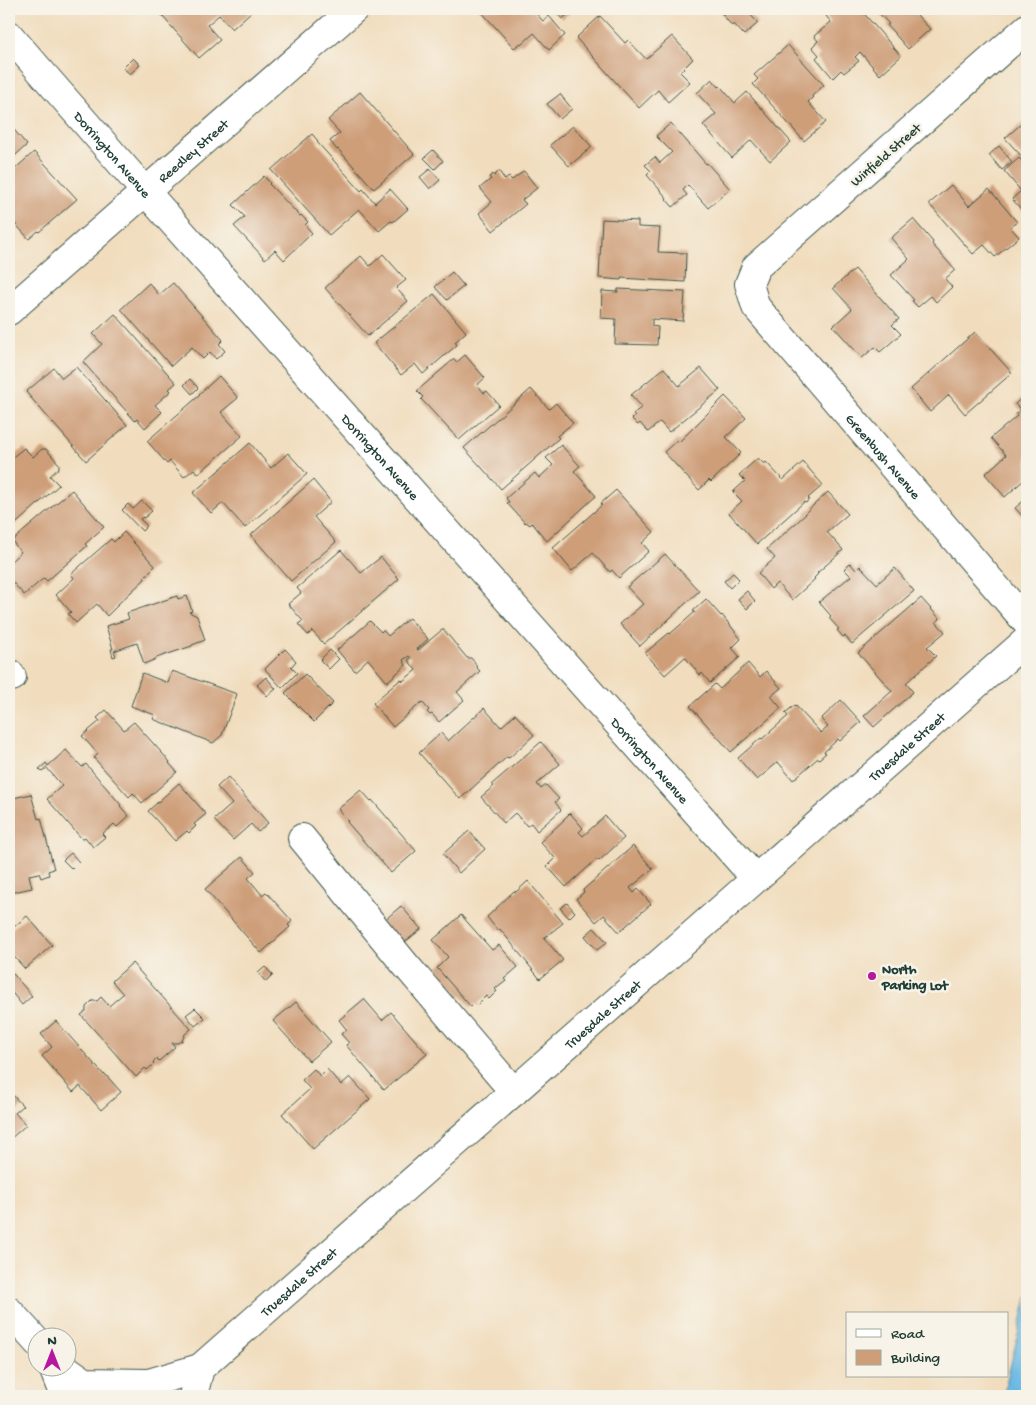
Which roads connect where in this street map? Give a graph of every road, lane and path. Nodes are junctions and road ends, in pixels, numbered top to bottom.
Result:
1 (354, 9) edge
2 (1027, 28) edge
3 (9, 35) edge
4 (146, 191) junction
5 (749, 284) joint
6 (9, 311) edge
7 (1027, 623) edge
8 (1027, 640) edge
9 (302, 838) dead end
10 (755, 878) junction
11 (514, 1092) junction
12 (9, 1311) edge
13 (28, 1333) edge
14 (200, 1368) junction
15 (78, 1377) edge
16 (57, 1378) edge
17 (64, 1396) edge
18 (193, 1396) edge

1 - 4 street, Reedley Street
2 - 5 street, Winfield Street
3 - 4 street, Dorrington Avenue
4 - 6 street, Reedley Street
4 - 10 street, Dorrington Avenue
5 - 7 street, Greenbush Avenue
8 - 10 street, Truesdale Street
9 - 11 street
10 - 11 street, Truesdale Street
11 - 14 street, Truesdale Street
12 - 13 street
14 - 15 street
14 - 18 street
16 - 17 street

